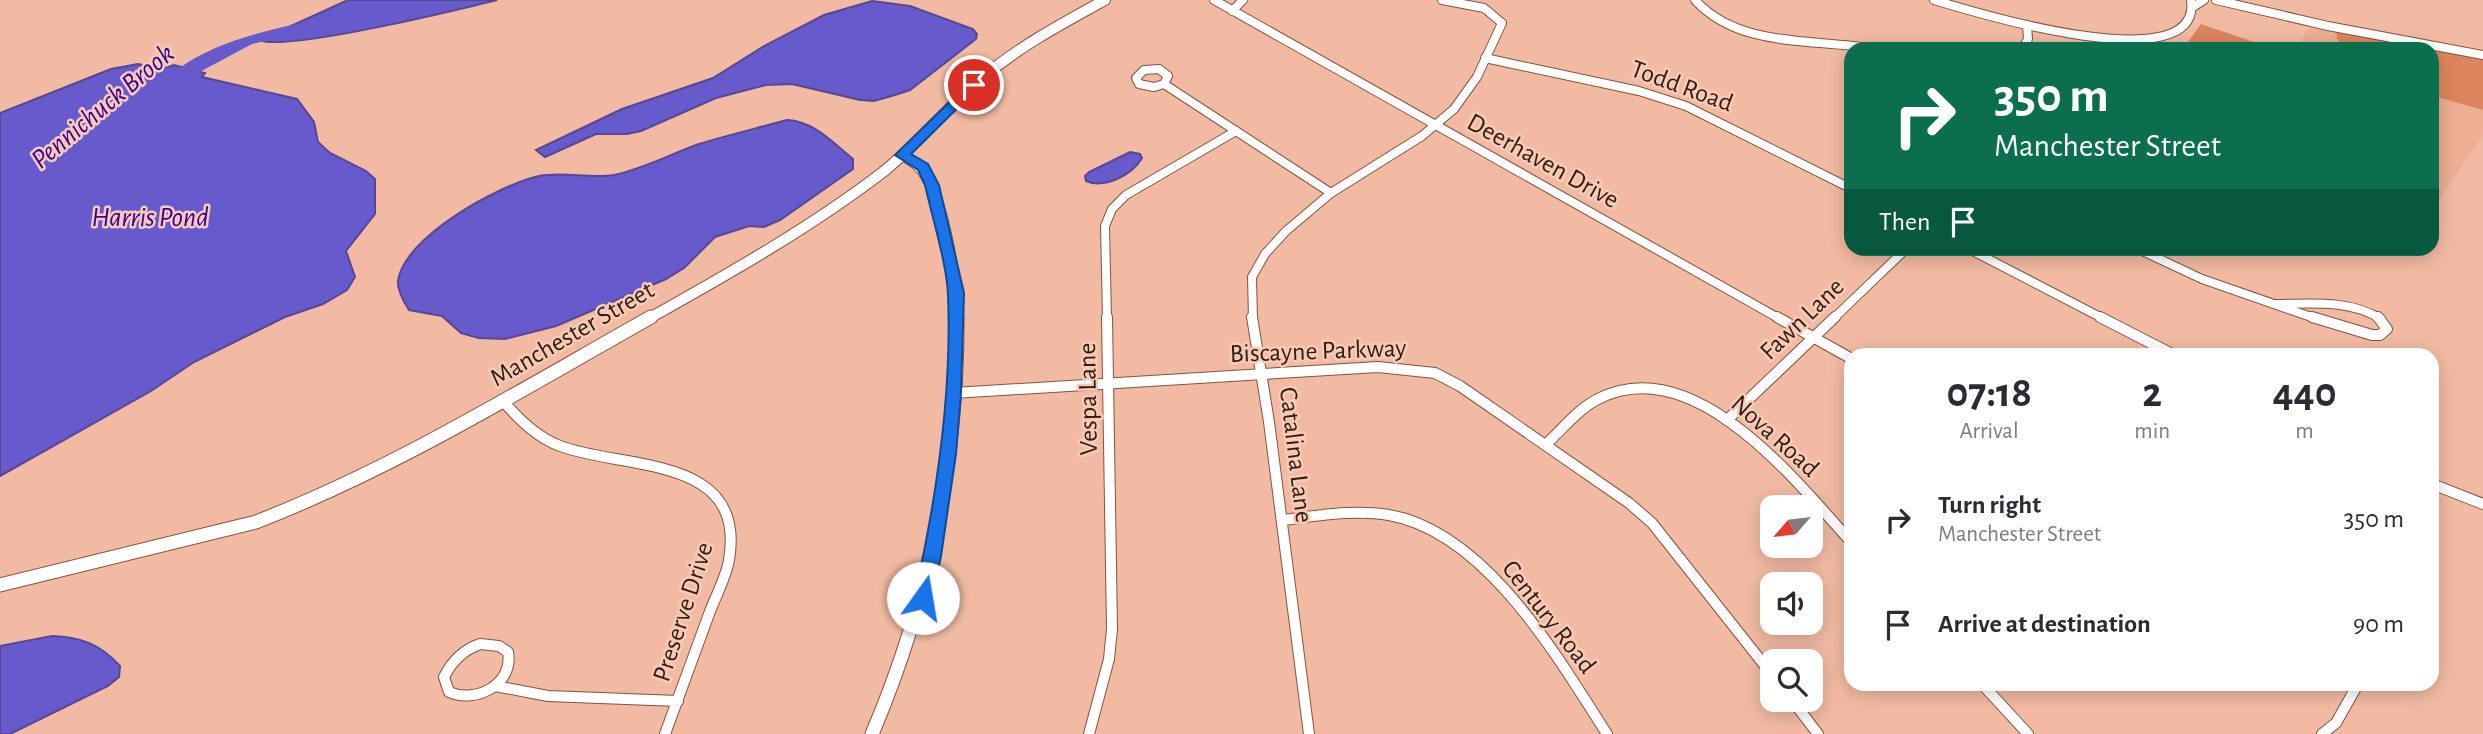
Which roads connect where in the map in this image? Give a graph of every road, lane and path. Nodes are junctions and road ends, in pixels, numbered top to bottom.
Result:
1 (1105, 0) edge
2 (1214, 0) edge
3 (1243, 0) edge
4 (1442, 0) edge
5 (1695, 0) edge
6 (1934, 0) edge
7 (2204, 0) edge
8 (2217, 0) edge
9 (2192, 3) edge
10 (1232, 11) junction
11 (2027, 26) junction
12 (2112, 39) junction
13 (2026, 42) edge
14 (2114, 42) edge
15 (2116, 42) edge
16 (2414, 42) edge
17 (1844, 44) edge
18 (2439, 47) edge
19 (2483, 55) edge
20 (1485, 58) junction
21 (1164, 84) dead end
22 (1436, 125) junction
23 (1236, 131) junction
24 (902, 155) junction
25 (1844, 185) edge
26 (1331, 193) junction
27 (1899, 256) edge
28 (1982, 256) edge
29 (2151, 256) edge
30 (2274, 304) junction
31 (1813, 337) junction
32 (2160, 348) edge
33 (1844, 354) edge
34 (1263, 374) junction
35 (1110, 383) junction
36 (953, 393) junction
37 (502, 400) junction
38 (1727, 419) junction
39 (1546, 444) junction
40 (2439, 487) edge
41 (2483, 504) edge
42 (1282, 520) junction
43 (1844, 534) edge
44 (0, 585) edge
45 (1760, 660) edge
46 (495, 686) junction
47 (1988, 691) edge
48 (2354, 691) edge
49 (678, 701) junction
50 (1801, 712) edge
51 (665, 734) edge
52 (872, 734) edge
53 (1090, 734) edge
54 (1309, 734) edge
55 (1608, 734) edge
56 (1818, 734) edge
57 (2028, 734) edge
58 (2322, 734) edge

1 - 24 street, Manchester Street
2 - 10 street, Deerhaven Drive
3 - 10 street
4 - 20 street, Catalina Lane
5 - 17 street
6 - 11 street
7 - 9 street
8 - 16 street
9 - 12 street
10 - 22 street, Deerhaven Drive
11 - 12 street
11 - 13 street
12 - 14 street
12 - 15 street
18 - 19 street
20 - 22 street, Catalina Lane
20 - 25 street, Todd Road
21 - 23 street
22 - 26 street, Catalina Lane
22 - 31 street, Deerhaven Drive
23 - 26 street
23 - 35 street, Vespa Lane
24 - 36 street
24 - 37 street, Manchester Street
26 - 34 street, Catalina Lane
27 - 31 street, Fawn Lane
28 - 32 street
29 - 30 street
30 - 30 street
31 - 33 street, Deerhaven Drive
31 - 38 street, Fawn Lane
34 - 35 street, Biscayne Parkway
34 - 39 street, Biscayne Parkway
34 - 42 street, Catalina Lane
35 - 36 street, Biscayne Parkway
35 - 53 street, Vespa Lane
36 - 52 street
37 - 44 street, Manchester Street
37 - 49 street, Preserve Drive
38 - 39 street, Nova Road
38 - 43 street, Nova Road
39 - 45 street, Biscayne Parkway
40 - 41 street
42 - 54 street, Catalina Lane
42 - 55 street, Century Road
46 - 46 street
46 - 49 street
47 - 57 street
48 - 58 street
49 - 51 street, Preserve Drive
50 - 56 street

